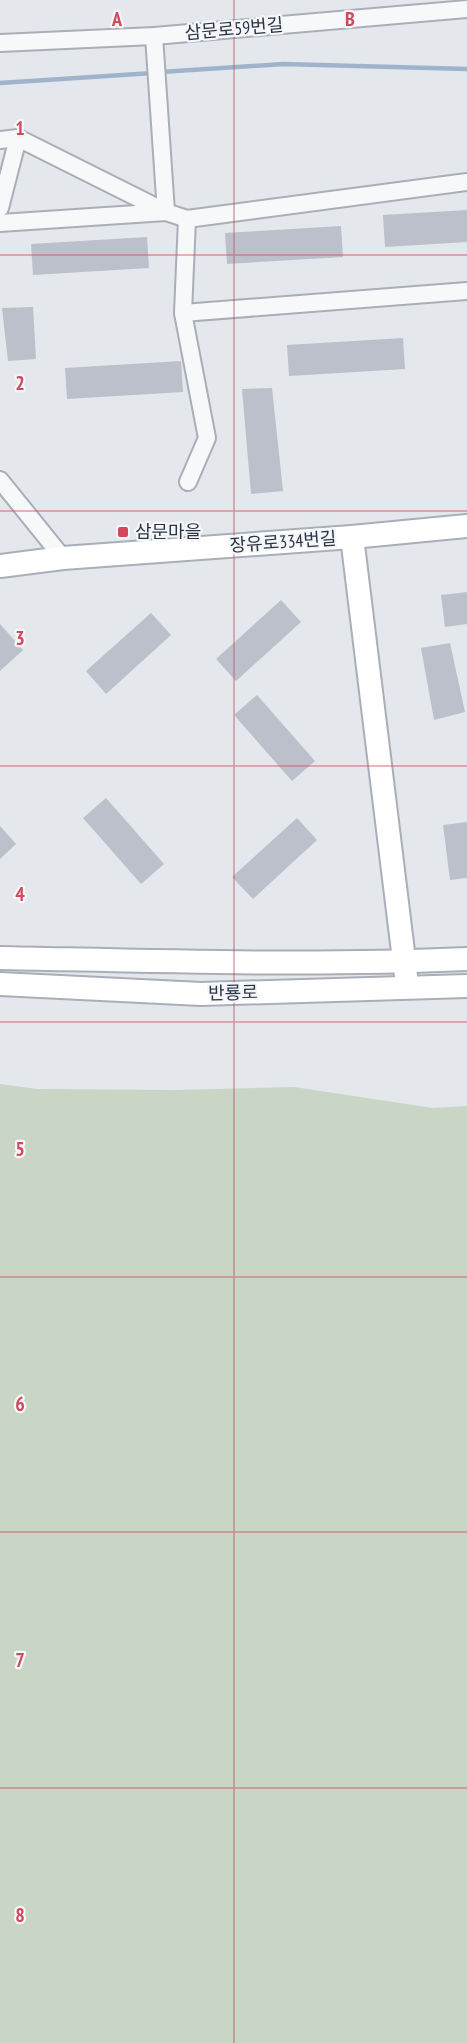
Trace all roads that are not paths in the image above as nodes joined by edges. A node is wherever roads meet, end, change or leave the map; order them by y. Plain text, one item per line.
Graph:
1 (467, 9) edge
2 (154, 36) junction
3 (0, 43) edge
4 (18, 138) junction
5 (0, 140) edge
6 (467, 182) edge
7 (0, 208) edge
8 (166, 212) junction
9 (187, 219) junction
10 (0, 223) edge
11 (467, 291) edge
12 (183, 313) junction
13 (0, 480) edge
14 (188, 482) dead end
15 (467, 526) edge
16 (352, 537) junction
17 (63, 558) junction
18 (0, 566) edge
19 (0, 958) edge
20 (467, 958) edge
21 (404, 962) junction
22 (0, 984) edge
23 (467, 986) edge
24 (408, 989) junction

1 - 2 street, 삼문로59번길
2 - 3 street, 삼문로59번길
2 - 8 street
4 - 5 street
4 - 7 street
4 - 8 street
6 - 9 street
8 - 9 street
8 - 10 street
9 - 12 street
11 - 12 street
12 - 14 street
13 - 17 street
15 - 16 street, 장유로334번길
16 - 17 street, 장유로334번길
16 - 21 street
17 - 18 street, 장유로334번길
19 - 21 street, 반룡로
20 - 21 street, 반룡로
21 - 24 street
22 - 24 street, 반룡로
23 - 24 street, 반룡로

